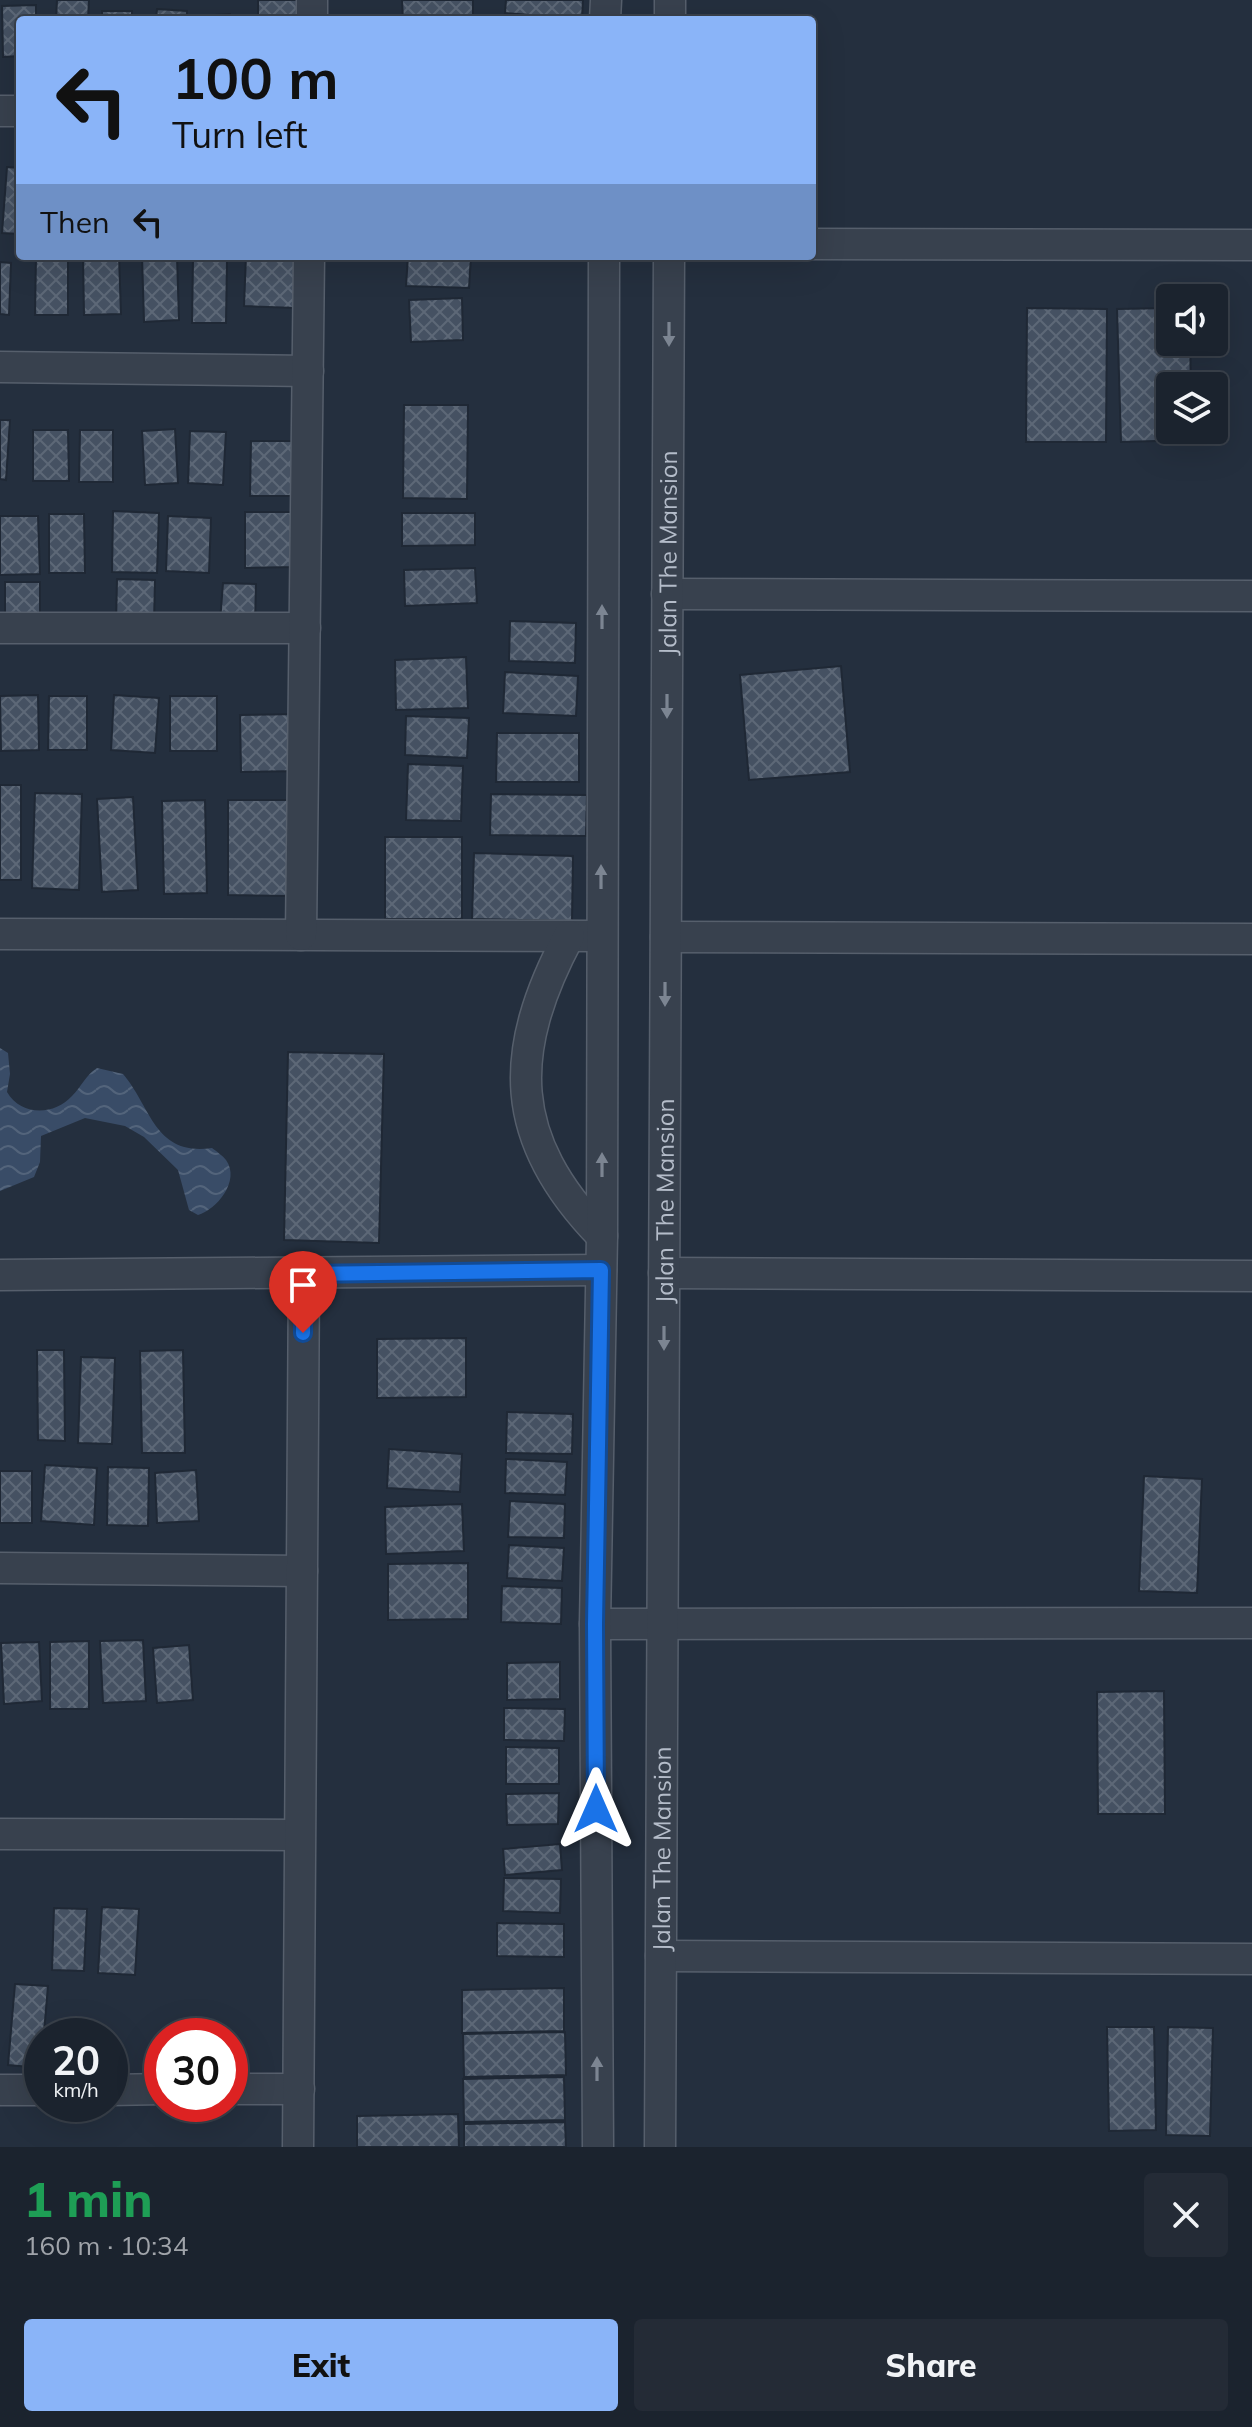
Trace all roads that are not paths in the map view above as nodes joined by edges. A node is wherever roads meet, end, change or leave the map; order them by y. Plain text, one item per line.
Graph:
1 (816, 244) edge
2 (1252, 245) edge
3 (309, 260) edge
4 (604, 260) edge
5 (669, 260) edge
6 (0, 367) edge
7 (308, 371) junction
8 (667, 594) junction
9 (1252, 596) edge
10 (0, 628) edge
11 (305, 628) junction
12 (0, 934) edge
13 (301, 935) junction
14 (569, 936) junction
15 (601, 936) junction
16 (666, 937) junction
17 (1252, 939) edge
18 (602, 1236) junction
19 (601, 1270) junction
20 (664, 1273) junction
21 (304, 1274) junction
22 (0, 1275) edge
23 (1252, 1276) edge
24 (0, 1568) edge
25 (302, 1571) junction
26 (663, 1623) junction
27 (1252, 1623) edge
28 (595, 1624) junction
29 (0, 1834) edge
30 (298, 1835) junction
31 (661, 1956) junction
32 (1252, 1959) edge
33 (248, 2089) edge
34 (299, 2089) junction
35 (0, 2090) edge
36 (24, 2090) edge
37 (298, 2147) edge
38 (598, 2147) edge
39 (660, 2147) edge

1 - 2 street
3 - 7 street
15 -> 4 street
5 -> 8 street, Jalan The Mansion
6 - 7 street
7 - 11 street
8 - 9 street
8 -> 16 street, Jalan The Mansion
10 - 11 street
11 - 13 street
12 - 13 street
13 - 14 street
14 - 15 street
14 - 18 street
18 -> 15 street
16 - 17 street
16 -> 20 street, Jalan The Mansion
18 - 19 street
19 - 21 street
19 - 28 street
20 - 23 street
20 -> 26 street, Jalan The Mansion
21 - 22 street
21 - 25 street
24 - 25 street
25 - 30 street
26 - 27 street
26 - 28 street
26 - 31 street, Jalan The Mansion
38 -> 28 street
29 - 30 street
30 - 34 street
31 - 32 street
31 - 39 street, Jalan The Mansion
33 - 34 street
34 - 37 street
35 - 36 street

